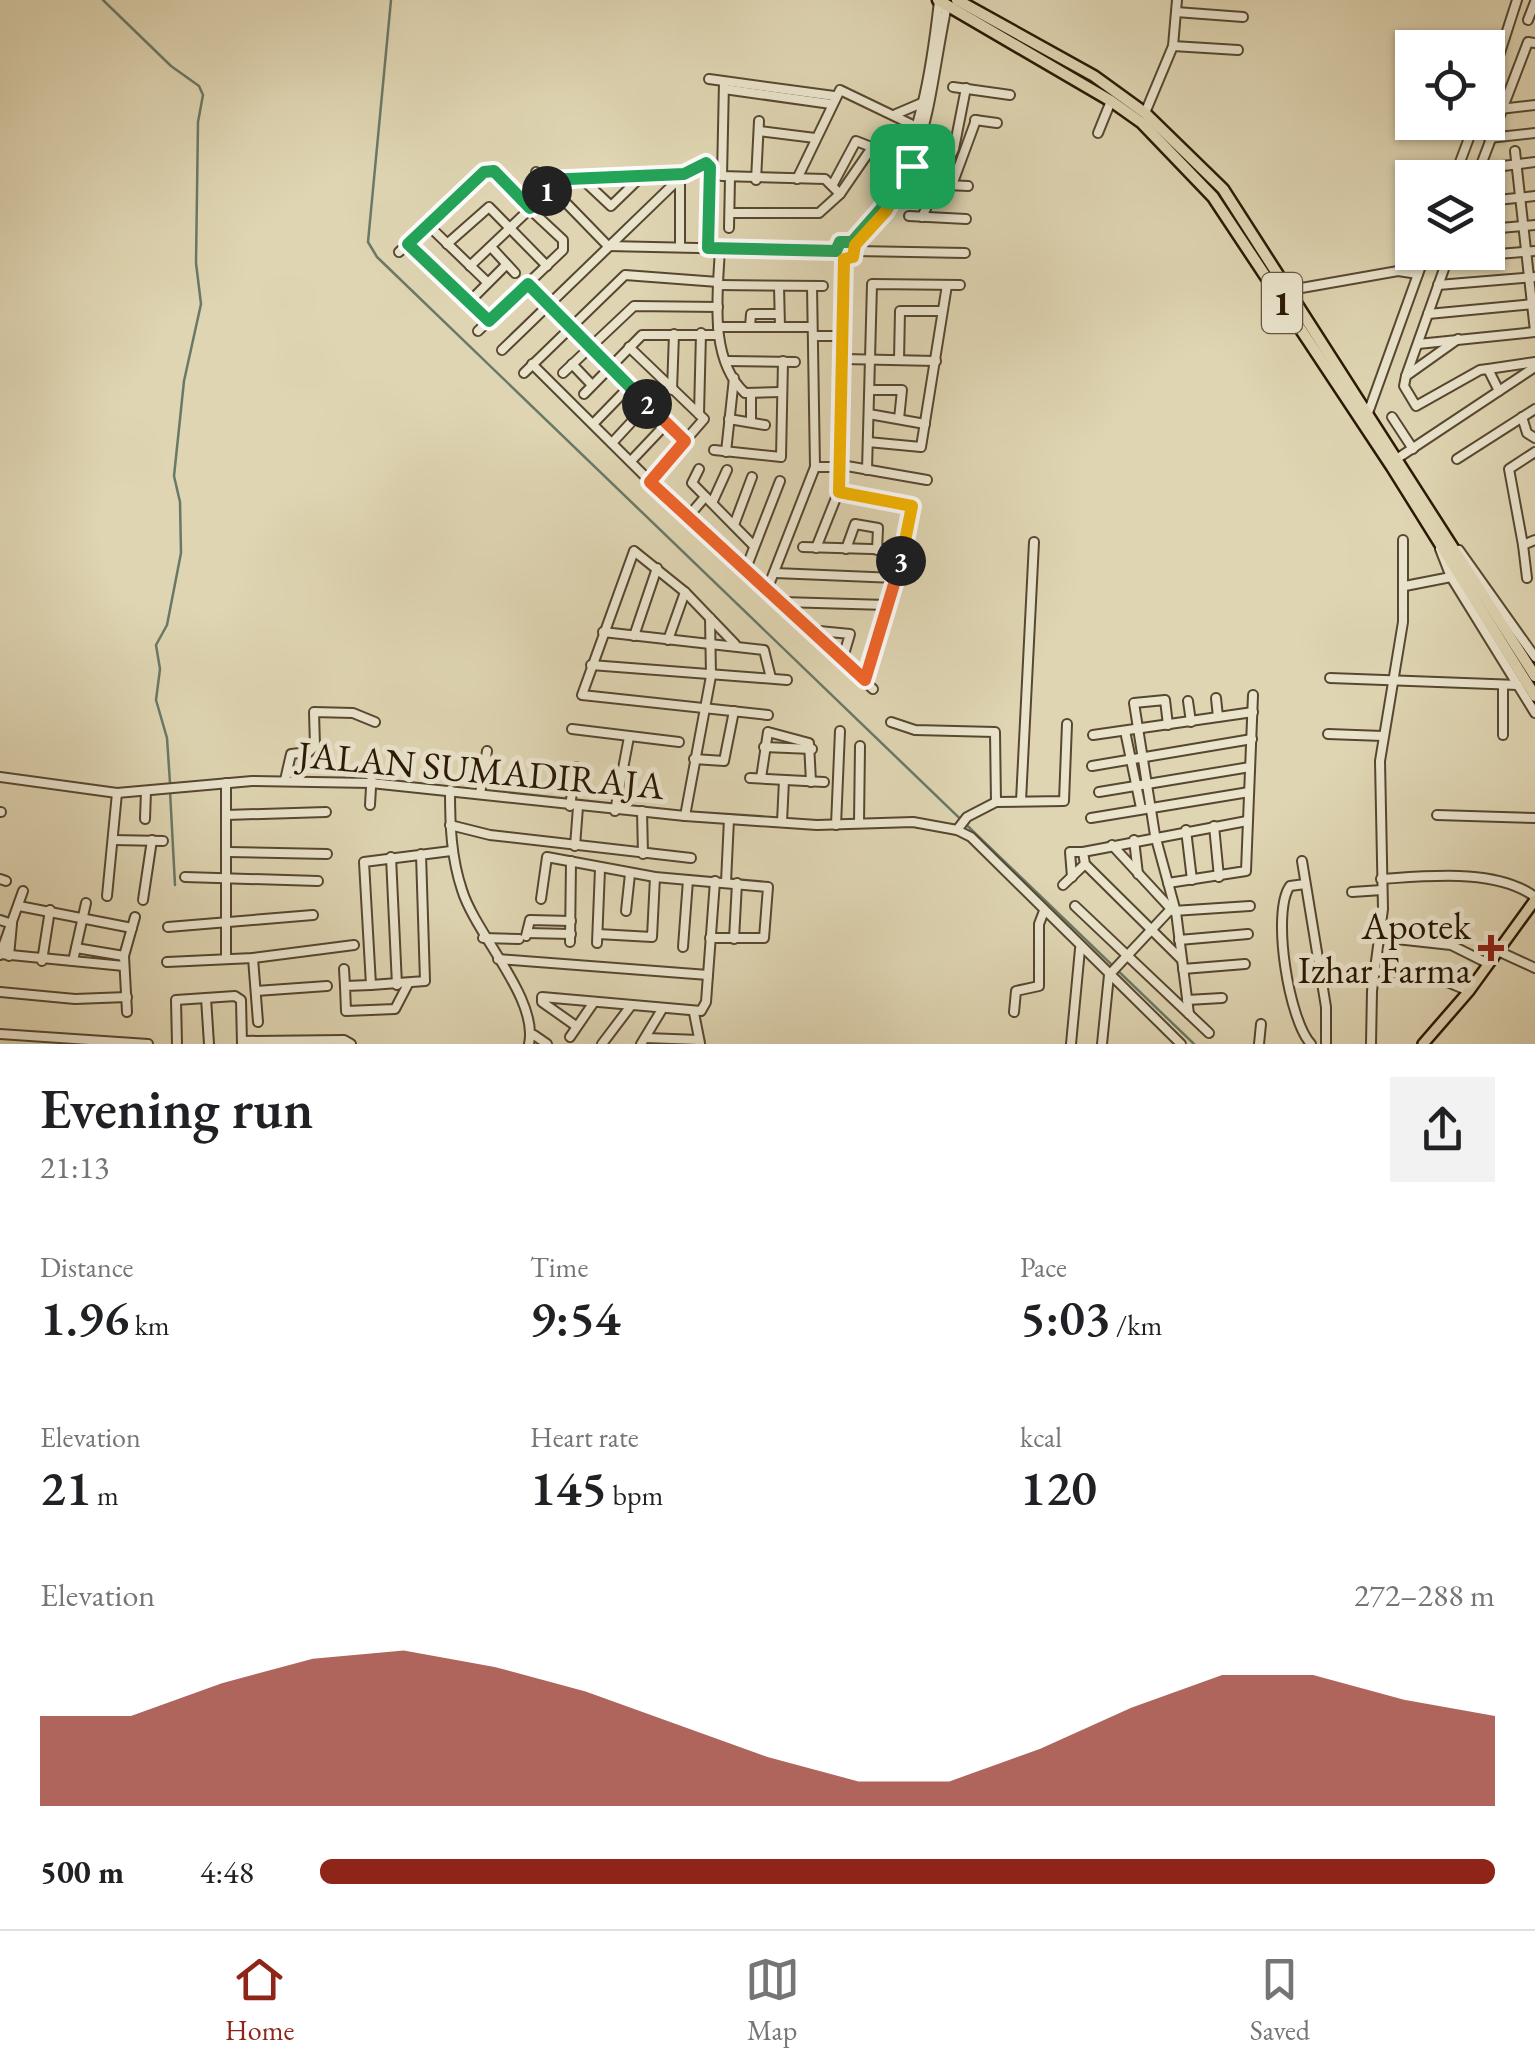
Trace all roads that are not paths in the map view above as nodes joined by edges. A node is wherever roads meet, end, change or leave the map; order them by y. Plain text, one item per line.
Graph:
1 (1177, 0) edge
2 (1517, 0) edge
3 (945, 2) edge
4 (1535, 2) edge
5 (1176, 12) junction
6 (1243, 17) dead end
7 (1528, 20) dead end
8 (1505, 37) edge
9 (1535, 43) edge
10 (1173, 46) junction
11 (1238, 50) dead end
12 (709, 80) dead end
13 (724, 86) junction
14 (954, 86) dead end
15 (966, 88) junction
16 (1010, 94) dead end
17 (1505, 97) edge
18 (832, 100) junction
19 (1112, 101) junction
20 (927, 102) junction
21 (1535, 105) edge
22 (1505, 108) edge
23 (1145, 112) junction
24 (896, 114) junction
25 (961, 119) junction
26 (976, 120) junction
27 (998, 124) dead end
28 (919, 128) junction
29 (1098, 133) dead end
30 (1535, 133) edge
31 (1505, 136) edge
32 (815, 138) junction
33 (1514, 151) dead end
34 (1535, 162) edge
35 (909, 164) junction
36 (1516, 164) junction
37 (1505, 167) edge
38 (536, 172) dead end
39 (644, 173) junction
40 (580, 176) junction
41 (682, 176) junction
42 (730, 178) junction
43 (797, 179) junction
44 (546, 180) junction
45 (756, 180) junction
46 (941, 181) junction
47 (833, 184) junction
48 (952, 185) junction
49 (968, 186) dead end
50 (553, 187) junction
51 (840, 194) junction
52 (1535, 196) edge
53 (1521, 198) junction
54 (1505, 199) edge
55 (530, 208) junction
56 (730, 213) junction
57 (909, 216) dead end
58 (922, 217) junction
59 (966, 218) dead end
60 (1535, 224) edge
61 (428, 225) junction
62 (1524, 226) junction
63 (510, 227) junction
64 (729, 228) dead end
65 (1505, 228) edge
66 (408, 244) junction
67 (448, 244) junction
68 (608, 246) junction
69 (854, 246) junction
70 (490, 247) junction
71 (680, 248) junction
72 (708, 248) junction
73 (720, 248) junction
74 (836, 251) junction
75 (1530, 251) edge
76 (399, 252) dead end
77 (1505, 252) edge
78 (965, 253) dead end
79 (844, 259) junction
80 (506, 265) junction
81 (470, 266) junction
82 (547, 266) junction
83 (1419, 270) edge
84 (1444, 270) edge
85 (516, 273) dead end
86 (1418, 274) junction
87 (1532, 277) edge
88 (488, 282) junction
89 (718, 283) junction
90 (528, 284) junction
91 (947, 284) junction
92 (960, 285) dead end
93 (1438, 285) junction
94 (780, 286) junction
95 (812, 286) junction
96 (824, 286) dead end
97 (1290, 290) junction
98 (469, 302) junction
99 (1534, 304) edge
100 (549, 306) junction
101 (718, 307) junction
102 (942, 312) junction
103 (779, 314) junction
104 (1428, 314) junction
105 (489, 321) junction
106 (570, 327) junction
107 (750, 327) junction
108 (780, 327) junction
109 (478, 331) dead end
110 (718, 331) junction
111 (1535, 331) edge
112 (813, 332) junction
113 (701, 333) junction
114 (674, 334) junction
115 (844, 336) junction
116 (1458, 339) junction
117 (1418, 344) junction
118 (629, 347) junction
119 (590, 348) junction
120 (502, 350) dead end
121 (844, 359) junction
122 (870, 360) junction
123 (899, 360) junction
124 (728, 361) junction
125 (783, 361) junction
126 (936, 361) junction
127 (795, 362) dead end
128 (532, 364) junction
129 (572, 364) junction
130 (1535, 364) edge
131 (608, 367) junction
132 (1488, 369) junction
133 (524, 373) dead end
134 (563, 373) dead end
135 (1406, 376) junction
136 (734, 378) junction
137 (592, 385) junction
138 (629, 387) junction
139 (672, 390) junction
140 (870, 390) junction
141 (1499, 391) junction
142 (782, 392) junction
143 (584, 394) dead end
144 (751, 394) junction
145 (1535, 409) edge
146 (1368, 413) junction
147 (699, 414) junction
148 (870, 414) junction
149 (1392, 417) dead end
150 (1522, 417) junction
151 (636, 418) dead end
152 (729, 420) junction
153 (898, 420) junction
154 (751, 422) junction
155 (667, 423) junction
156 (593, 424) junction
157 (925, 424) junction
158 (766, 425) dead end
159 (627, 427) junction
160 (1402, 432) junction
161 (1535, 438) edge
162 (1388, 440) junction
163 (685, 441) junction
164 (868, 442) junction
165 (612, 443) junction
166 (644, 446) junction
167 (1413, 449) junction
168 (714, 450) dead end
169 (726, 452) junction
170 (1535, 452) edge
171 (1398, 458) junction
172 (1456, 459) dead end
173 (631, 461) junction
174 (841, 466) junction
175 (815, 468) junction
176 (699, 469) dead end
177 (726, 470) dead end
178 (867, 470) junction
179 (752, 477) dead end
180 (927, 480) dead end
181 (780, 481) dead end
182 (650, 482) junction
183 (839, 492) junction
184 (709, 500) junction
185 (686, 518) junction
186 (734, 525) junction
187 (1440, 534) junction
188 (1403, 540) dead end
189 (1535, 540) edge
190 (1034, 542) dead end
191 (1523, 544) junction
192 (754, 546) junction
193 (803, 547) dead end
194 (816, 548) junction
195 (846, 549) junction
196 (878, 550) junction
197 (904, 550) junction
198 (657, 568) junction
199 (745, 570) junction
200 (775, 574) junction
201 (1451, 577) junction
202 (896, 578) junction
203 (1526, 578) dead end
204 (1405, 586) junction
205 (767, 590) junction
206 (685, 592) junction
207 (782, 602) junction
208 (887, 606) junction
209 (710, 618) junction
210 (809, 630) junction
211 (604, 632) junction
212 (634, 636) junction
213 (668, 640) junction
214 (714, 644) junction
215 (735, 644) junction
216 (1535, 657) edge
217 (842, 661) junction
218 (591, 664) junction
219 (711, 676) junction
220 (1535, 676) edge
221 (771, 678) junction
222 (1330, 678) dead end
223 (788, 680) dead end
224 (865, 680) junction
225 (1394, 683) junction
226 (1503, 685) junction
227 (1518, 685) junction
228 (873, 689) dead end
229 (1253, 696) dead end
230 (1535, 696) edge
231 (1216, 698) dead end
232 (1188, 701) dead end
233 (704, 705) junction
234 (734, 711) junction
235 (1253, 712) junction
236 (1535, 714) edge
237 (768, 715) dead end
238 (1218, 717) junction
239 (374, 722) dead end
240 (891, 722) dead end
241 (1191, 722) junction
242 (1067, 724) dead end
243 (1168, 724) junction
244 (572, 729) dead end
245 (1138, 729) junction
246 (840, 731) dead end
247 (1125, 731) junction
248 (1328, 734) dead end
249 (1503, 734) dead end
250 (1093, 735) dead end
251 (1383, 736) junction
252 (628, 737) junction
253 (1252, 739) junction
254 (678, 742) dead end
255 (764, 746) junction
256 (860, 746) dead end
257 (812, 749) junction
258 (373, 751) dead end
259 (487, 751) dead end
260 (1143, 755) junction
261 (1131, 758) junction
262 (694, 759) junction
263 (1092, 766) dead end
264 (576, 767) dead end
265 (1250, 767) junction
266 (0, 777) edge
267 (285, 780) junction
268 (784, 780) junction
269 (1149, 781) junction
270 (371, 782) junction
271 (812, 782) junction
272 (824, 782) dead end
273 (1136, 783) junction
274 (226, 784) junction
275 (450, 790) junction
276 (146, 791) junction
277 (1099, 792) dead end
278 (1248, 792) junction
279 (116, 794) junction
280 (480, 794) junction
281 (1021, 801) junction
282 (996, 802) junction
283 (370, 805) dead end
284 (1152, 806) junction
285 (574, 807) junction
286 (1141, 808) junction
287 (615, 811) junction
288 (642, 811) junction
289 (326, 812) dead end
290 (1436, 814) dead end
291 (226, 815) junction
292 (685, 816) junction
293 (1091, 818) dead end
294 (1535, 818) edge
295 (730, 819) junction
296 (145, 820) dead end
297 (782, 822) junction
298 (1248, 822) junction
299 (858, 824) junction
300 (962, 824) junction
301 (450, 825) junction
302 (836, 825) junction
303 (1214, 826) junction
304 (1186, 830) junction
305 (1155, 835) junction
306 (113, 840) junction
307 (152, 840) junction
308 (163, 840) dead end
309 (1134, 840) junction
310 (1112, 844) junction
311 (575, 846) junction
312 (228, 852) junction
313 (452, 852) junction
314 (1084, 852) junction
315 (327, 854) dead end
316 (421, 854) junction
317 (643, 854) junction
318 (391, 857) junction
319 (691, 858) dead end
320 (571, 860) junction
321 (1302, 861) dead end
322 (1085, 864) junction
323 (600, 869) junction
324 (630, 874) junction
325 (1138, 874) junction
326 (1219, 876) junction
327 (184, 877) dead end
328 (1072, 877) junction
329 (227, 878) junction
330 (655, 878) junction
331 (1381, 879) junction
332 (688, 880) junction
333 (1192, 880) junction
334 (318, 881) dead end
335 (715, 881) junction
336 (726, 882) junction
337 (737, 883) junction
338 (1168, 883) junction
339 (1305, 884) junction
340 (1063, 885) dead end
341 (1382, 890) junction
342 (23, 891) dead end
343 (1352, 892) dead end
344 (107, 896) dead end
345 (1535, 898) edge
346 (143, 900) dead end
347 (541, 900) dead end
348 (86, 903) dead end
349 (19, 906) junction
350 (1075, 906) dead end
351 (1250, 906) dead end
352 (50, 910) junction
353 (626, 911) dead end
354 (1044, 911) junction
355 (1173, 911) junction
356 (313, 915) dead end
357 (82, 917) junction
358 (135, 917) dead end
359 (0, 920) edge
360 (571, 922) junction
361 (12, 924) junction
362 (223, 924) junction
363 (132, 928) junction
364 (168, 928) dead end
365 (1151, 930) junction
366 (1248, 934) dead end
367 (524, 936) junction
368 (1378, 937) junction
369 (482, 938) junction
370 (710, 938) junction
371 (734, 939) junction
372 (1179, 940) junction
373 (354, 946) dead end
374 (684, 947) dead end
375 (76, 948) junction
376 (1080, 948) junction
377 (1498, 951) junction
378 (3, 955) edge
379 (253, 958) junction
380 (226, 959) junction
381 (498, 959) junction
382 (1125, 959) junction
383 (42, 961) junction
384 (73, 961) junction
385 (124, 961) junction
386 (168, 962) dead end
387 (1182, 964) junction
388 (1246, 964) dead end
389 (1488, 964) junction
390 (1535, 968) edge
391 (344, 969) dead end
392 (1374, 971) junction
393 (1111, 974) junction
394 (708, 975) junction
395 (408, 984) junction
396 (370, 985) junction
397 (397, 985) junction
398 (327, 986) dead end
399 (345, 986) junction
400 (256, 991) junction
401 (1469, 991) junction
402 (0, 992) edge
403 (127, 998) junction
404 (206, 998) junction
405 (1222, 998) dead end
406 (1186, 1000) junction
407 (594, 1002) junction
408 (630, 1007) junction
409 (661, 1010) junction
410 (127, 1012) dead end
411 (1014, 1012) dead end
412 (694, 1013) junction
413 (1189, 1014) junction
414 (258, 1022) dead end
415 (1261, 1024) dead end
416 (576, 1026) junction
417 (1208, 1033) dead end
418 (0, 1034) edge
419 (534, 1035) dead end
420 (570, 1038) dead end
421 (644, 1041) edge
422 (242, 1042) edge
423 (284, 1042) edge
424 (319, 1042) edge
425 (700, 1042) edge
426 (148, 1044) edge
427 (178, 1044) edge
428 (209, 1044) edge
429 (351, 1044) edge
430 (528, 1044) edge
431 (547, 1044) edge
432 (602, 1044) edge
433 (1071, 1044) edge
434 (1102, 1044) edge
435 (1181, 1044) edge
436 (1259, 1044) edge
437 (1311, 1044) edge
438 (1326, 1044) edge
439 (1371, 1044) edge
440 (1423, 1044) edge

1 - 5 street
2 - 8 street
3 - 19 highway, 1
3 - 20 street
3 - 23 highway, 1
4 - 7 street
5 - 6 street
5 - 10 street
9 - 17 street
10 - 11 street
10 - 23 street
12 - 13 street
13 - 18 street
13 - 42 street
14 - 15 street
15 - 16 street
15 - 25 street
18 - 24 street
18 - 32 street
19 - 29 street
19 - 187 highway, 1
20 - 24 street
20 - 28 street
20 - 35 street
21 - 22 street
23 - 97 highway, 1
24 - 28 street
25 - 26 street
25 - 46 street
26 - 27 street
26 - 48 street
28 - 35 street
30 - 31 street
32 - 43 street
32 - 45 street
33 - 36 street
34 - 36 street
35 - 46 street
35 - 69 street
36 - 37 street
36 - 53 street
38 - 44 street
39 - 40 street
39 - 40 street
39 - 41 street
40 - 44 street
41 - 68 street
41 - 71 street
41 - 72 street
42 - 45 street
42 - 56 street
43 - 45 street
43 - 47 street
44 - 50 street
46 - 48 street
46 - 58 street
47 - 51 street
47 - 51 street
48 - 49 street
50 - 55 street
50 - 68 street
51 - 56 street
52 - 53 street
53 - 54 street
53 - 62 street
55 - 61 street
55 - 63 street
55 - 82 street
56 - 64 street
57 - 58 street
58 - 59 street
60 - 62 street
61 - 66 street
61 - 67 street
62 - 65 street
62 - 75 street
63 - 67 street
63 - 70 street
63 - 82 street
66 - 76 street
66 - 98 street
67 - 81 street
68 - 71 street
68 - 100 street
69 - 74 street
69 - 78 street
69 - 79 street
70 - 80 street
70 - 81 street
71 - 72 street
72 - 73 street
73 - 74 street
73 - 89 street
74 - 79 street
75 - 77 street
75 - 87 street
79 - 115 street
80 - 85 street
80 - 88 street
81 - 88 street
82 - 90 street
83 - 86 street
84 - 93 street
86 - 97 street
86 - 146 street
87 - 93 street
87 - 99 street
88 - 98 street
89 - 94 street
89 - 101 street
89 - 106 street
90 - 100 street
90 - 105 street
91 - 92 street
91 - 102 street
91 - 122 street
93 - 104 street
94 - 95 street
94 - 103 street
95 - 96 street
95 - 112 street
97 - 146 highway, 1
98 - 105 street
99 - 104 street
99 - 111 street
100 - 106 street
100 - 120 street
101 - 110 street
101 - 119 street
102 - 123 street
102 - 126 street
103 - 107 street
103 - 108 street
104 - 117 street
105 - 109 street
106 - 119 street
106 - 128 street
107 - 108 street
107 - 110 street
108 - 112 street
110 - 113 street
110 - 124 street
111 - 116 street
112 - 115 street
112 - 175 street
113 - 114 street
113 - 147 street
114 - 118 street
114 - 139 street
115 - 121 street
116 - 117 street
116 - 135 street
117 - 135 street
118 - 131 street
118 - 139 street
119 - 129 street
119 - 131 street
121 - 122 street
121 - 174 street
122 - 123 street
122 - 140 street
123 - 126 street
124 - 125 street
124 - 136 street
125 - 127 street
125 - 142 street
126 - 157 street
128 - 133 street
128 - 156 street
129 - 134 street
129 - 137 street
130 - 132 street
130 - 141 street
131 - 137 street
131 - 138 street
132 - 135 street
132 - 141 street
136 - 144 street
136 - 152 street
137 - 143 street
138 - 155 street
138 - 156 street
139 - 147 street
140 - 148 street
140 - 153 street
141 - 167 street
142 - 144 street
142 - 169 street
144 - 154 street
145 - 150 street
146 - 162 highway, 1
147 - 163 street
148 - 153 street
148 - 164 street
149 - 160 street
150 - 161 street
150 - 172 street
151 - 159 street
152 - 154 street
152 - 169 street
153 - 157 street
154 - 158 street
155 - 163 street
155 - 166 street
156 - 165 street
157 - 164 street
159 - 165 street
159 - 166 street
160 - 162 street
160 - 167 street
162 - 171 highway, 1
163 - 182 street
164 - 178 street
165 - 173 street
166 - 173 street
167 - 171 street
168 - 169 street
170 - 191 street
171 - 187 highway, 1
173 - 182 street
174 - 175 street
174 - 178 street
174 - 183 street
175 - 200 street
176 - 184 street
177 - 184 street
178 - 180 street
179 - 186 street
181 - 192 street
182 - 185 street
183 - 194 street
183 - 197 street
184 - 185 street
184 - 186 street
185 - 199 street
186 - 192 street
187 - 201 street
187 - 216 street
187 - 220 highway, 1
187 - 230 highway, 1
188 - 204 street
189 - 191 street
190 - 281 street
191 - 203 street
192 - 199 street
193 - 194 street
194 - 195 street
195 - 196 street
195 - 196 street
196 - 197 street
197 - 202 street
198 - 206 street
198 - 211 street
198 - 212 street
199 - 205 street
200 - 202 street
200 - 205 street
201 - 204 street
201 - 227 street
202 - 208 street
204 - 225 street
205 - 207 street
206 - 209 street
206 - 213 street
207 - 208 street
207 - 210 street
208 - 224 street
209 - 214 street
209 - 215 street
210 - 217 street
210 - 217 street
211 - 212 street
211 - 218 street
212 - 213 street
213 - 214 street
214 - 215 street
214 - 219 street
215 - 221 street
217 - 224 street
218 - 219 street
218 - 233 street
219 - 221 street
219 - 233 street
221 - 223 street
222 - 225 street
224 - 228 street
225 - 226 street
225 - 251 street
226 - 227 street
226 - 249 street
227 - 236 street
229 - 235 street
231 - 238 street
232 - 241 street
233 - 234 street
233 - 262 street
234 - 237 street
234 - 262 street
235 - 238 street
235 - 253 street
238 - 241 street
239 - 267 street
240 - 282 street
241 - 243 street
242 - 281 street
243 - 245 street
243 - 245 street
244 - 252 street
245 - 247 street
245 - 260 street
246 - 302 street
247 - 250 street
247 - 261 street
248 - 251 street
251 - 331 street
252 - 254 street
252 - 287 street
253 - 260 street
253 - 265 street
255 - 257 street
255 - 257 street
255 - 268 street
256 - 299 street
257 - 271 street
258 - 270 street
259 - 280 street
260 - 261 street
260 - 269 street
261 - 263 street
261 - 273 street
262 - 292 street
264 - 285 street
265 - 269 street
265 - 278 street
266 - 279 street, JALAN SUMADIRAJA
267 - 270 street, JALAN SUMADIRAJA
267 - 274 street, JALAN SUMADIRAJA
268 - 271 street
268 - 297 street
269 - 273 street
269 - 284 street
270 - 275 street, JALAN SUMADIRAJA
270 - 283 street
271 - 272 street
273 - 277 street
273 - 286 street
274 - 276 street, JALAN SUMADIRAJA
274 - 291 street
275 - 280 street, JALAN SUMADIRAJA
275 - 301 street
276 - 279 street, JALAN SUMADIRAJA
276 - 296 street
278 - 284 street
278 - 298 street
279 - 306 street
280 - 285 street, JALAN SUMADIRAJA
281 - 282 street
282 - 300 street
284 - 286 street
284 - 305 street
285 - 287 street, JALAN SUMADIRAJA
285 - 311 street
286 - 293 street
287 - 288 street, JALAN SUMADIRAJA
288 - 292 street, JALAN SUMADIRAJA
288 - 317 street
289 - 291 street
290 - 294 street
291 - 312 street
292 - 295 street, JALAN SUMADIRAJA
295 - 297 street, JALAN SUMADIRAJA
295 - 336 street
297 - 302 street, JALAN SUMADIRAJA
298 - 303 street
298 - 326 street
299 - 300 street, JALAN SUMADIRAJA
299 - 302 street, JALAN SUMADIRAJA
300 - 354 street
301 - 311 street
301 - 313 street
303 - 304 street
303 - 326 street
304 - 305 street
304 - 333 street
305 - 309 street
305 - 338 street
306 - 307 street
306 - 344 street
307 - 308 street
307 - 346 street
309 - 310 street
309 - 325 street
310 - 314 street
310 - 325 street
311 - 317 street
312 - 315 street
312 - 329 street
313 - 316 street
313 - 369 street
314 - 322 street
314 - 328 street
316 - 318 street
316 - 395 street
317 - 319 street
318 - 396 street
318 - 397 street
320 - 323 street
320 - 347 street
320 - 360 street
321 - 339 street
322 - 328 street
322 - 365 street
323 - 324 street
323 - 330 street
324 - 330 street
324 - 353 street
325 - 355 street
326 - 333 street
327 - 329 street
328 - 340 street
329 - 334 street
329 - 362 street
330 - 332 street
331 - 341 street
331 - 345 street
332 - 335 street
332 - 374 street
333 - 338 street
335 - 336 street
335 - 370 street
336 - 337 street
337 - 371 street
337 - 371 street
338 - 355 street
339 - 437 street
339 - 438 street
341 - 343 street
341 - 368 street
342 - 349 street
345 - 377 main road
348 - 357 street
349 - 352 street
349 - 361 street
350 - 382 street
351 - 355 street
352 - 357 street
352 - 383 street
354 - 376 street
354 - 411 street
355 - 365 street
355 - 372 street
356 - 362 street
357 - 363 street
357 - 375 street
358 - 363 street
359 - 361 street
360 - 367 street
360 - 367 street
361 - 378 street
362 - 364 street
362 - 380 street
363 - 385 street
365 - 382 street
365 - 387 street
366 - 372 street
367 - 369 street
368 - 389 street
368 - 392 street
369 - 381 street
370 - 371 street
370 - 394 street
372 - 387 street
373 - 379 street
375 - 384 street
375 - 385 street
376 - 393 street
376 - 433 street
377 - 389 main road
377 - 390 street
378 - 383 street
379 - 380 street
379 - 400 street
380 - 386 street
381 - 394 street
381 - 430 street
382 - 393 street
382 - 413 street
383 - 384 street
384 - 385 street
385 - 403 street
387 - 388 street
387 - 406 street
389 - 401 main road
391 - 399 street
392 - 401 street
392 - 439 street
393 - 434 street
393 - 435 street
394 - 412 street
395 - 397 street
395 - 399 street
396 - 397 street
396 - 399 street
398 - 400 street
400 - 414 street
401 - 440 main road
402 - 403 street
403 - 410 street
404 - 422 street
404 - 427 street
404 - 428 street
405 - 406 street
406 - 413 street
407 - 408 street
407 - 416 street
407 - 416 street
408 - 409 street
408 - 432 street
409 - 412 street
409 - 421 street
412 - 425 street
413 - 417 street
415 - 436 street
416 - 420 street
418 - 426 street
419 - 431 street
421 - 425 street
422 - 423 street
423 - 424 street
424 - 429 street

